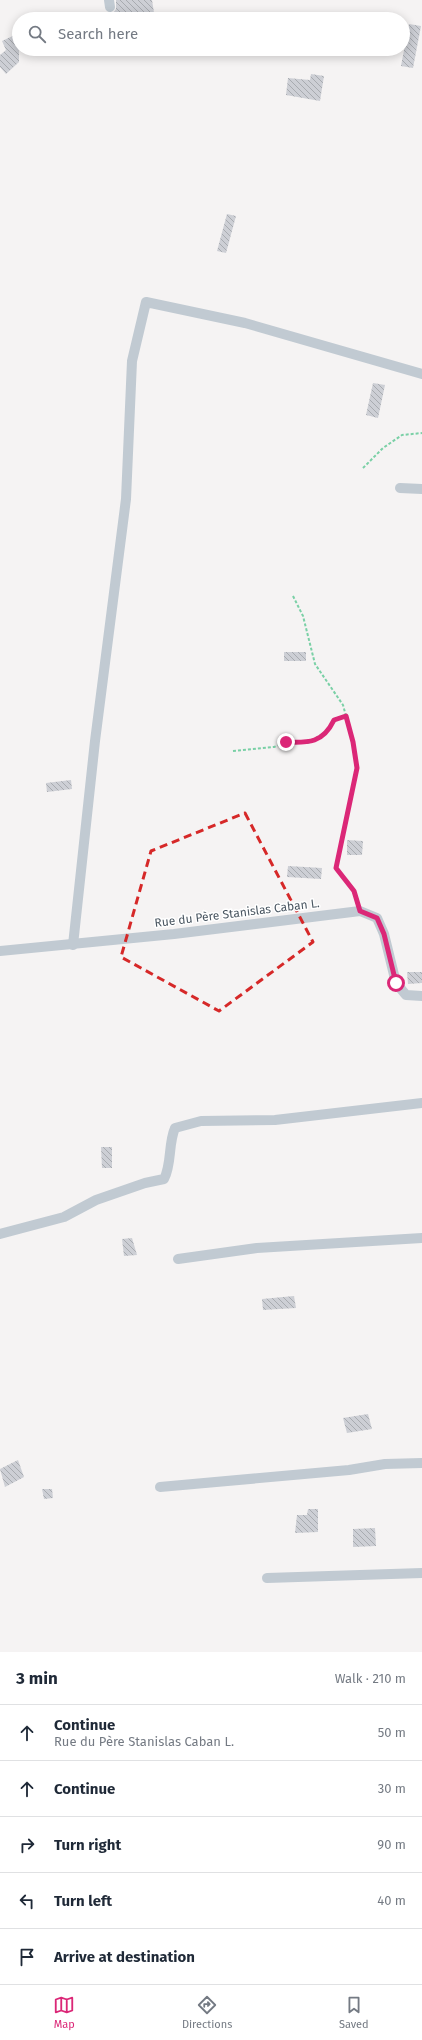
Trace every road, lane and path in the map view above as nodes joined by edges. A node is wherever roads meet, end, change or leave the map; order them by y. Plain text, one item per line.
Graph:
1 (422, 374) edge
2 (422, 432) edge
3 (363, 468) dead end
4 (400, 488) dead end
5 (422, 489) edge
6 (293, 596) dead end
7 (346, 716) junction
8 (233, 751) dead end
9 (360, 911) junction
10 (73, 945) junction
11 (0, 951) edge
12 (422, 996) edge
13 (422, 1103) edge
14 (0, 1234) edge
15 (422, 1238) edge
16 (178, 1259) dead end
17 (422, 1463) edge
18 (160, 1487) dead end
19 (422, 1574) edge
20 (268, 1578) dead end

1 - 10 street
2 - 3 path
4 - 5 street
6 - 7 path
7 - 8 path
7 - 9 path
9 - 10 street, Rue du Père Stanislas Caban L.
9 - 12 street
10 - 11 street, Rue du Père Stanislas Caban L.
13 - 14 street
15 - 16 street
17 - 18 street
19 - 20 street

